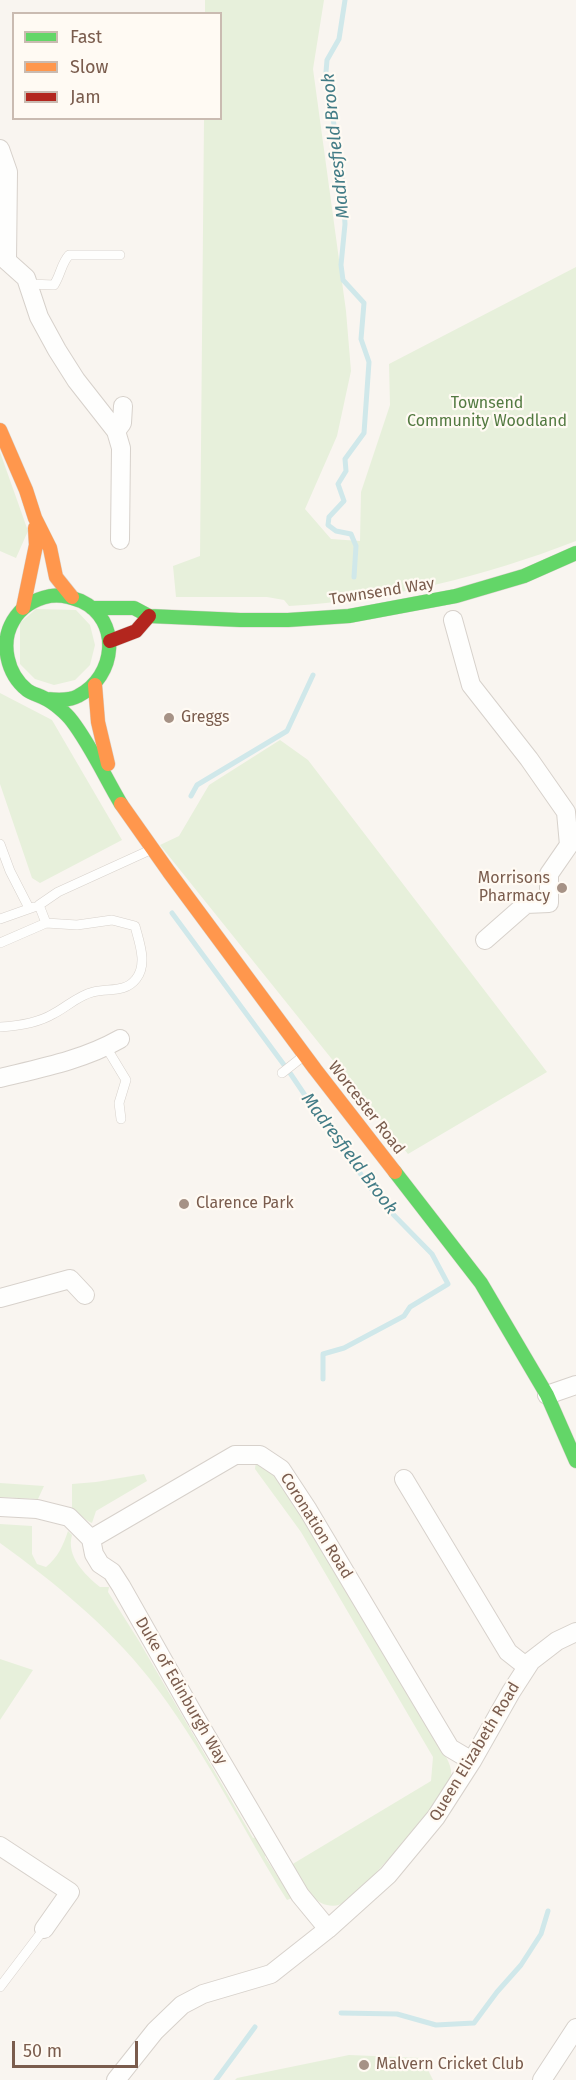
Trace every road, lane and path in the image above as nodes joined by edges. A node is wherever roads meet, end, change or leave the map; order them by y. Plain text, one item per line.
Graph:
1 (0, 149) edge
2 (120, 255) dead end
3 (29, 284) junction
4 (123, 406) dead end
5 (0, 430) edge
6 (116, 431) junction
7 (35, 518) junction
8 (120, 540) dead end
9 (576, 553) edge
10 (72, 597) junction
11 (23, 608) junction
12 (92, 608) junction
13 (149, 616) junction
14 (453, 620) dead end
15 (3, 637) edge
16 (110, 641) junction
17 (95, 685) junction
18 (47, 699) junction
19 (112, 786) junction
20 (0, 844) edge
21 (572, 845) edge
22 (152, 849) junction
23 (39, 905) junction
24 (29, 909) junction
25 (0, 919) edge
26 (46, 923) junction
27 (484, 940) dead end
28 (0, 943) edge
29 (0, 1028) edge
30 (113, 1043) joint
31 (300, 1059) junction
32 (282, 1073) dead end
33 (0, 1078) edge
34 (121, 1119) dead end
35 (85, 1295) dead end
36 (0, 1298) edge
37 (576, 1385) edge
38 (548, 1395) junction
39 (576, 1461) edge
40 (404, 1479) dead end
41 (0, 1507) edge
42 (91, 1539) junction
43 (576, 1632) edge
44 (527, 1667) junction
45 (472, 1761) junction
46 (0, 1846) edge
47 (44, 1929) joint
48 (328, 1929) junction
49 (0, 1987) edge
50 (576, 2028) edge
51 (116, 2080) edge
52 (542, 2080) edge

1 - 3 street
2 - 3 lane
3 - 6 street
4 - 6 street
5 - 7 main road
6 - 8 street
7 - 10 main road
7 - 11 main road
9 - 13 main road, Townsend Way
10 - 11 main road
10 - 12 main road
11 - 15 main road
12 - 13 main road, Townsend Way
12 - 16 main road
13 - 16 main road
14 - 21 street
15 - 18 main road
16 - 17 main road
17 - 18 main road
17 - 19 main road
18 - 19 main road, Worcester Road
19 - 22 main road, Worcester Road
20 - 24 lane
21 - 27 street
22 - 23 lane
22 - 31 main road, Worcester Road
23 - 24 lane
23 - 26 lane
24 - 25 lane
26 - 28 lane
26 - 29 lane
30 - 33 street
30 - 34 lane
31 - 32 lane
31 - 38 main road, Worcester Road
35 - 36 street
37 - 38 street
38 - 39 main road, Worcester Road
40 - 44 street
41 - 42 street, Duke of Edinburgh Way
42 - 45 street, Coronation Road
42 - 48 street, Duke of Edinburgh Way
43 - 44 street, Queen Elizabeth Road
44 - 45 street, Queen Elizabeth Road
45 - 48 street, Queen Elizabeth Road
46 - 47 street
47 - 49 lane
48 - 51 street, Queen Elizabeth Road
50 - 52 street

